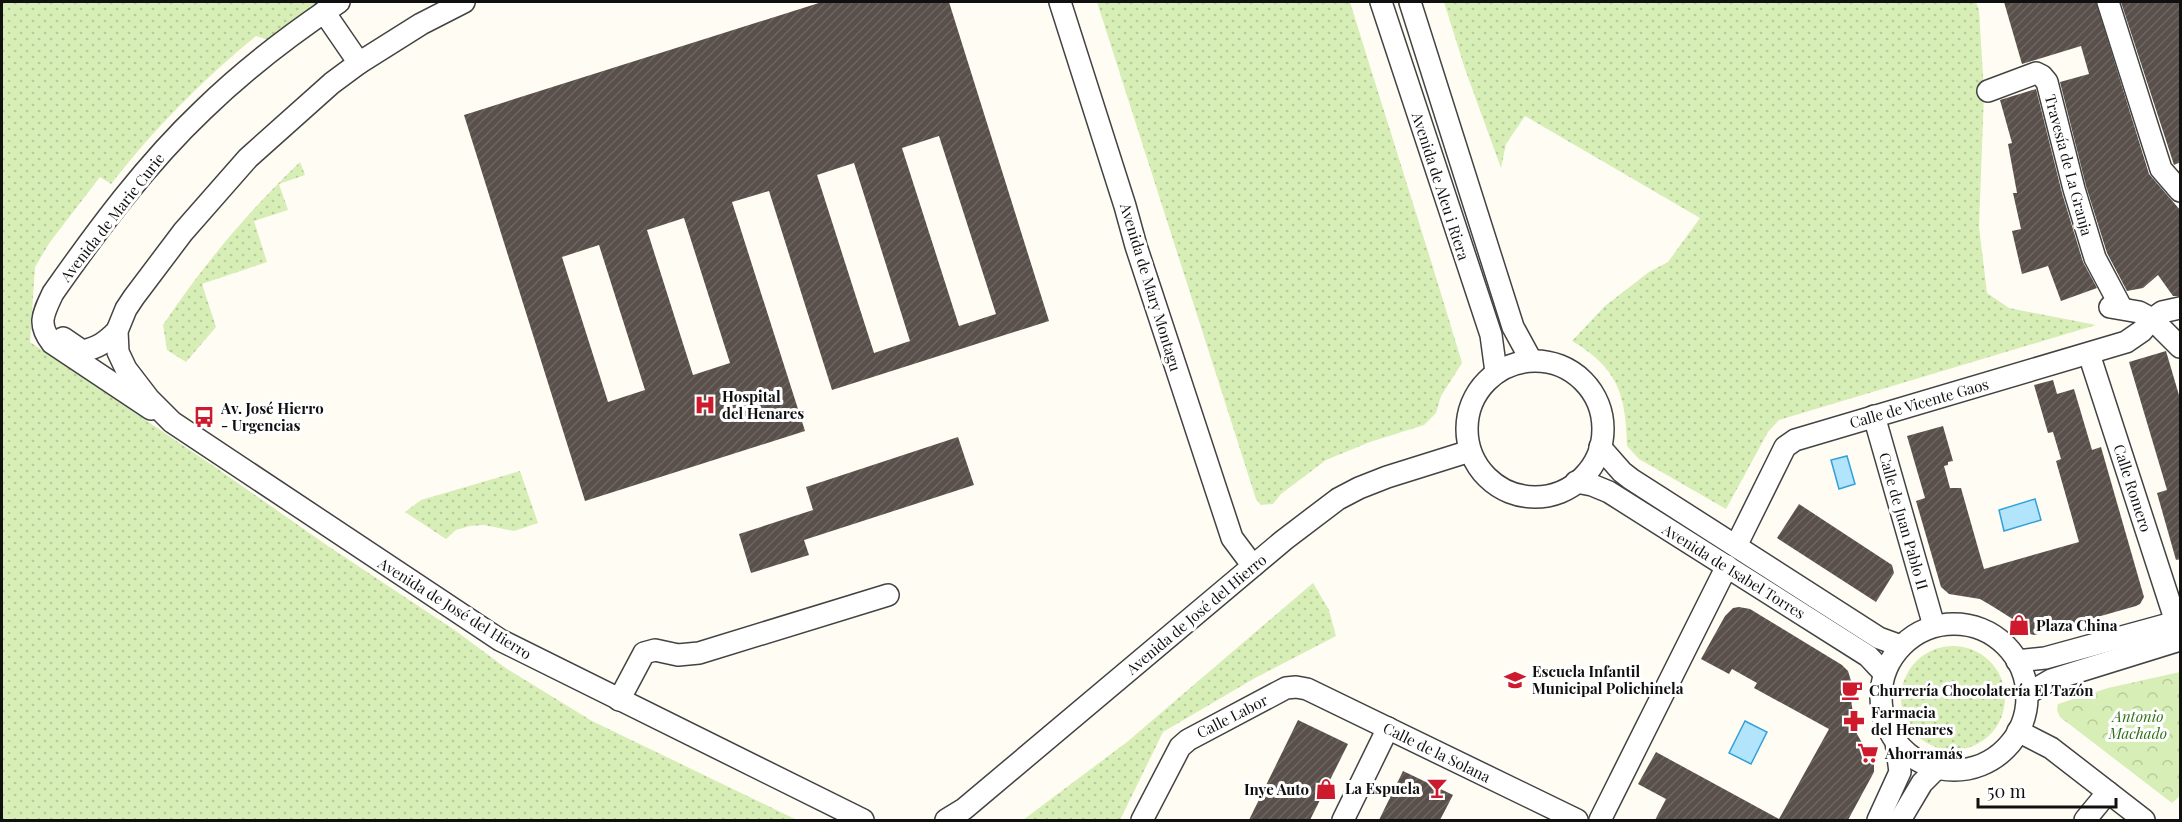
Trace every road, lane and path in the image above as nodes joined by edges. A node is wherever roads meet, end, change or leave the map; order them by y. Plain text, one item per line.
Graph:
1 (464, 2) edge
2 (1060, 2) edge
3 (1382, 2) edge
4 (1410, 2) edge
5 (2108, 2) edge
6 (331, 7) edge
7 (359, 63) junction
8 (1988, 91) dead end
9 (2181, 191) edge
10 (2181, 308) edge
11 (45, 311) junction
12 (2152, 319) junction
13 (117, 331) junction
14 (2181, 347) edge
15 (2089, 354) junction
16 (1531, 360) junction
17 (1496, 372) junction
18 (1874, 416) junction
19 (167, 418) junction
20 (1600, 447) junction
21 (1470, 451) junction
22 (1576, 482) junction
23 (1736, 546) junction
24 (1253, 566) junction
25 (1726, 566) junction
26 (888, 595) dead end
27 (1934, 626) junction
28 (2179, 628) edge
29 (1900, 646) junction
30 (2017, 661) junction
31 (1884, 673) junction
32 (1296, 687) joint
33 (2026, 694) junction
34 (619, 700) junction
35 (1388, 728) junction
36 (2018, 731) junction
37 (1896, 742) junction
38 (1937, 768) junction
39 (2108, 792) junction
40 (863, 820) edge
41 (946, 820) edge
42 (1142, 820) edge
43 (1343, 820) edge
44 (1577, 820) edge
45 (1600, 820) edge
46 (1878, 820) edge
47 (1900, 820) edge
48 (2085, 820) edge
49 (2144, 820) edge

1 - 7 street
2 - 24 street, Avenida de Mary Montagu
3 - 17 street, Avenida de Aleu i Riera
4 - 16 street, Avenida de Aleu i Riera
5 - 9 street
6 - 7 street, Avenida de Marie Curie
6 - 11 street, Avenida de Marie Curie
7 - 13 street
8 - 12 street, Travesía de La Granja
10 - 12 street
11 - 13 street
11 - 19 street
12 - 14 street
12 - 15 street, Calle de Vicente Gaos
13 - 19 street
15 - 18 street, Calle de Vicente Gaos
15 - 28 street, Calle Romero
16 - 17 street
16 - 20 street
17 - 21 street
18 - 23 street, Calle de Vicente Gaos
18 - 27 street, Calle de Juan Pablo II
19 - 34 street, Avenida de José del Hierro
20 - 22 street
20 - 23 street, Avenida de Isabel Torres
21 - 22 street
21 - 24 street, Avenida de José del Hierro
22 - 25 street, Avenida de Isabel Torres
23 - 29 street, Avenida de Isabel Torres
24 - 41 street, Avenida de José del Hierro
25 - 31 street, Avenida de Isabel Torres
25 - 45 street
26 - 34 street
27 - 29 street
27 - 30 street
28 - 30 street
28 - 33 street
29 - 31 street
30 - 33 street
31 - 37 street
32 - 35 street, Calle de la Solana
32 - 42 street, Calle Labor
33 - 36 street
34 - 40 street, Avenida de José del Hierro
35 - 43 street
35 - 44 street, Calle de la Solana
36 - 38 street
36 - 39 street
37 - 38 street
37 - 46 street
38 - 47 street
39 - 48 street
39 - 49 street

